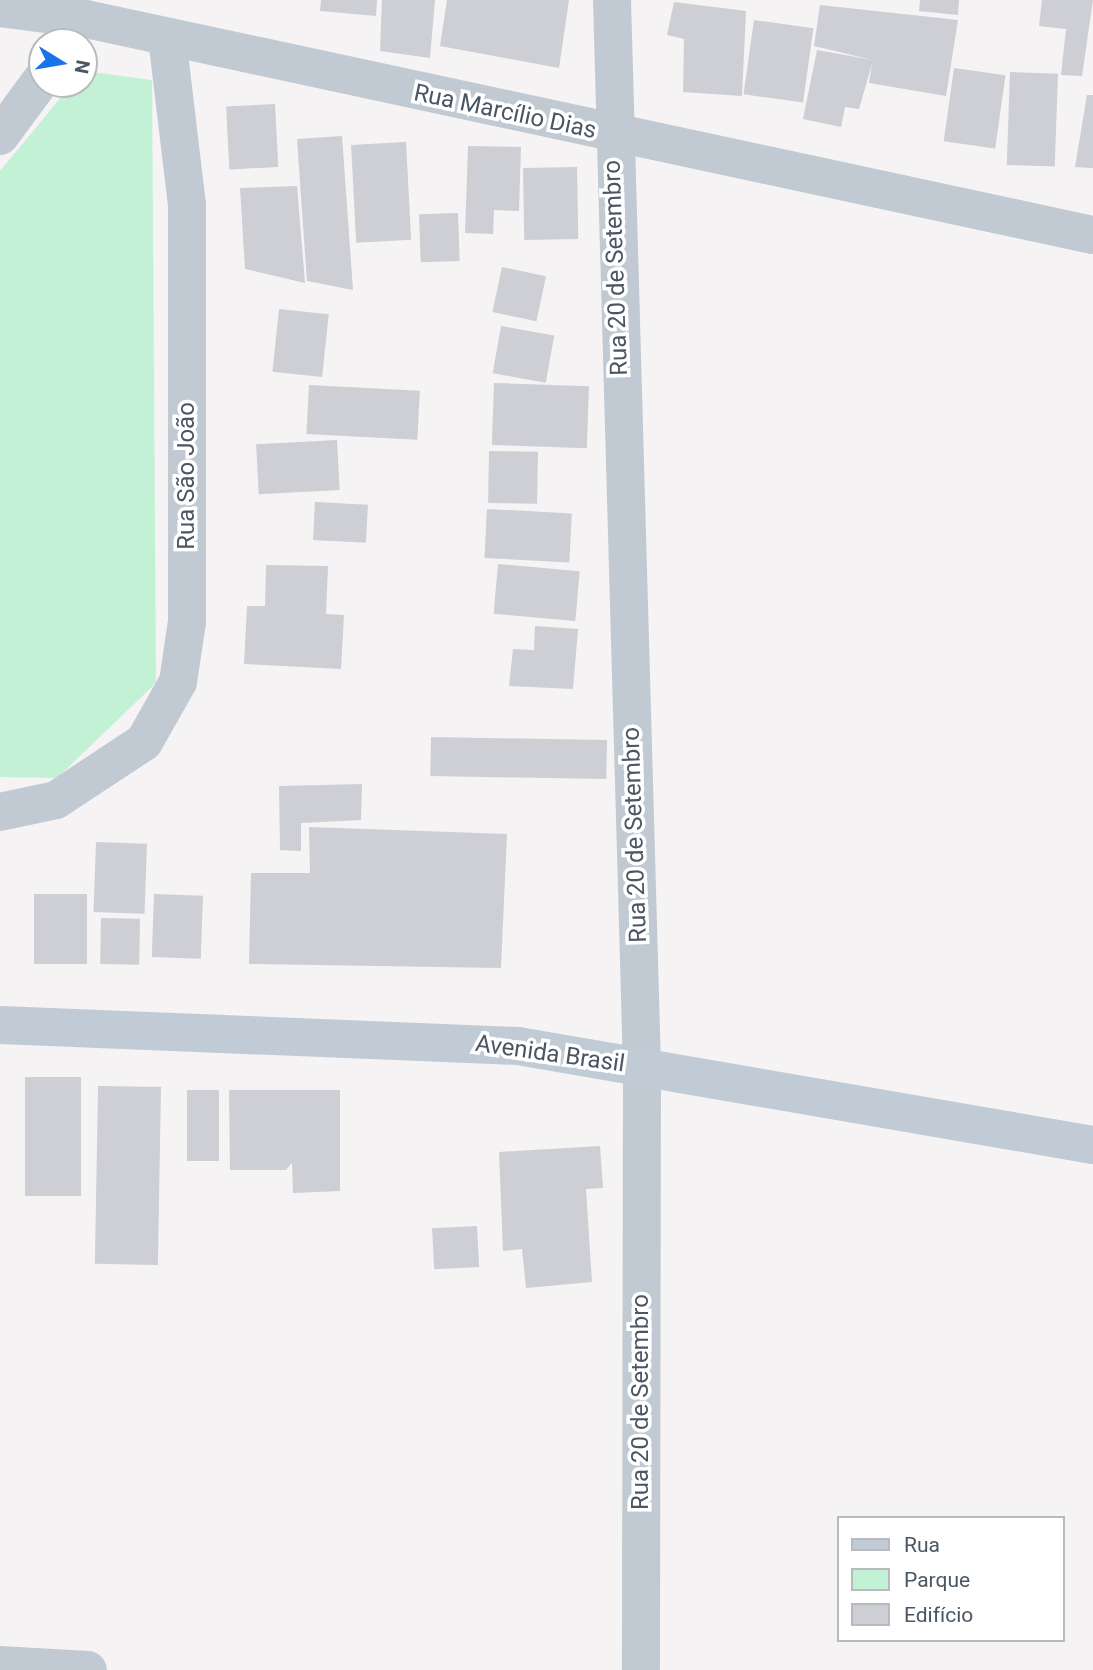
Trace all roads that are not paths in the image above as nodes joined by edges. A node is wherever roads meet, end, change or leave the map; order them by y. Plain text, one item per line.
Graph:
1 (612, 0) edge
2 (0, 8) edge
3 (71, 28) edge
4 (98, 32) edge
5 (167, 38) junction
6 (28, 98) edge
7 (612, 135) junction
8 (0, 136) edge
9 (1093, 235) edge
10 (0, 812) edge
11 (0, 1025) edge
12 (642, 1067) junction
13 (1093, 1145) edge
14 (0, 1665) edge
15 (88, 1670) edge
16 (640, 1670) edge

1 - 7 street, Rua 20 de Setembro
2 - 3 street, Rua Marcílio Dias
4 - 5 street, Rua Marcílio Dias
5 - 7 street, Rua Marcílio Dias
5 - 10 street, Rua São João
6 - 8 street
7 - 9 street, Rua Marcílio Dias
7 - 12 street, Rua 20 de Setembro
11 - 12 main road, Avenida Brasil
12 - 13 main road, Avenida Brasil
12 - 16 street, Rua 20 de Setembro
14 - 15 street

